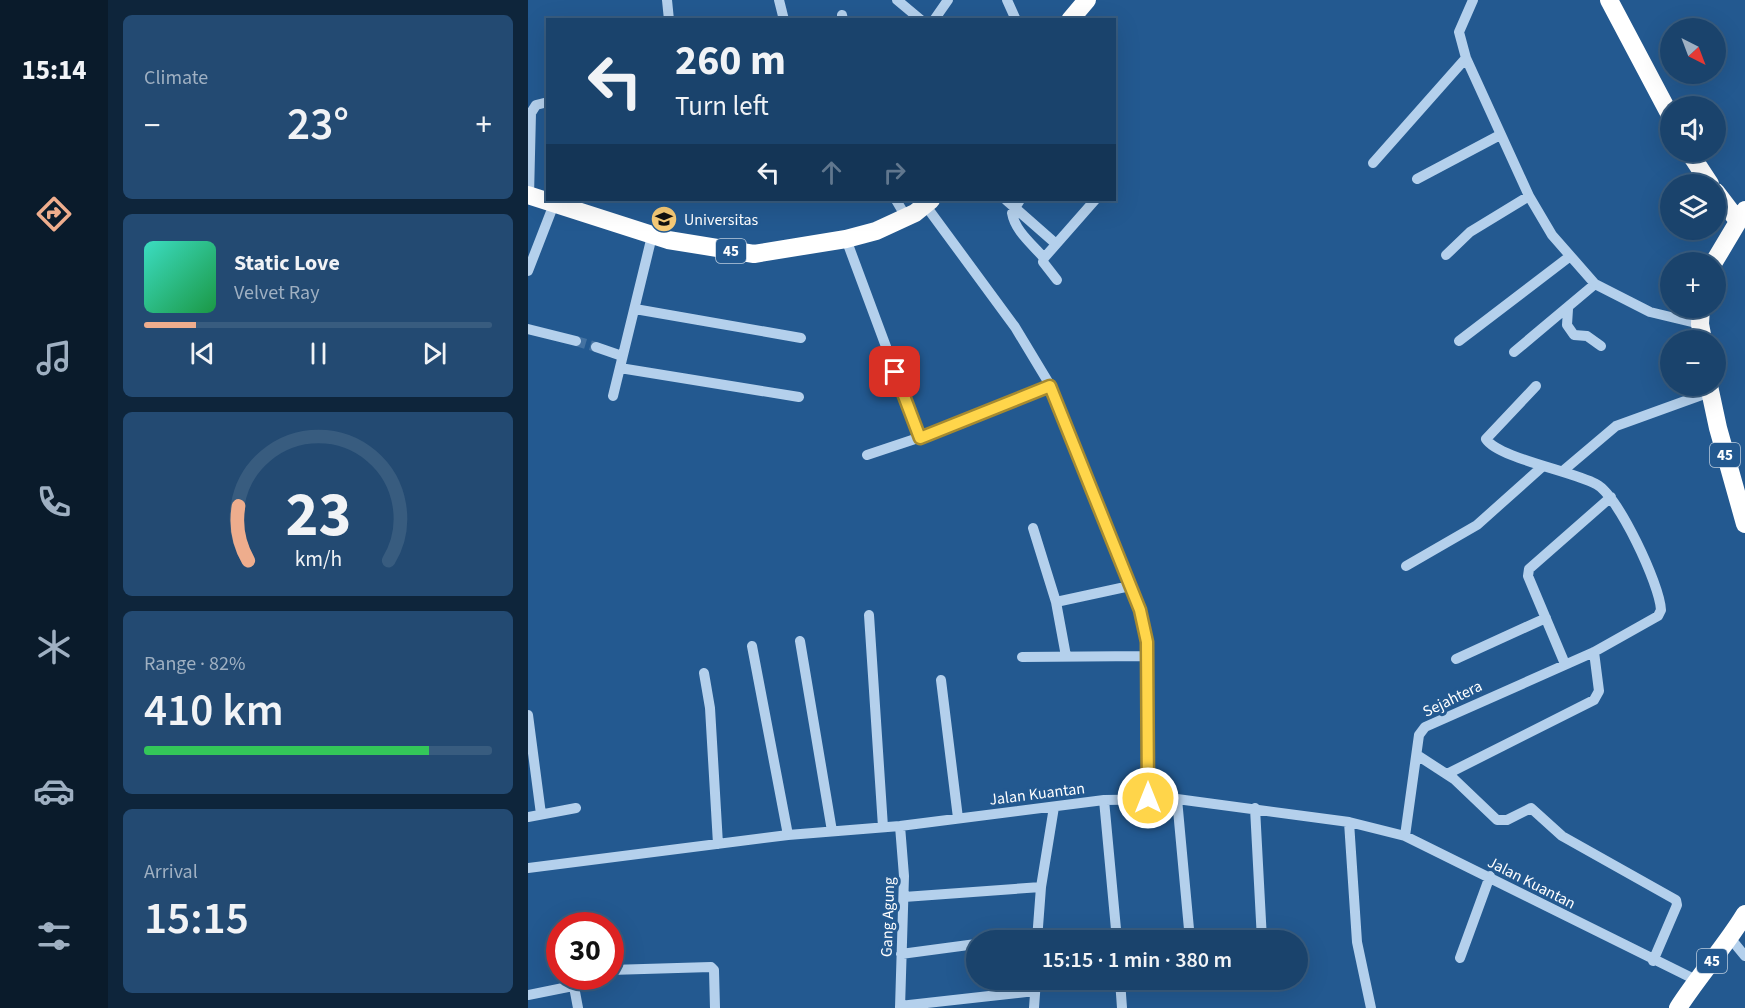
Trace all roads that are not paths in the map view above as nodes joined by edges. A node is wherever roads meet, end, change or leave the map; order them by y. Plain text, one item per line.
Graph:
1 (667, 0) edge
2 (779, 0) edge
3 (897, 0) edge
4 (948, 0) edge
5 (1007, 0) edge
6 (1088, 0) edge
7 (1473, 0) edge
8 (1609, 0) edge
9 (669, 18) edge
10 (783, 18) edge
11 (919, 18) edge
12 (935, 18) edge
13 (1015, 18) edge
14 (1072, 18) edge
15 (1466, 58) junction
16 (1660, 96) edge
17 (546, 102) edge
18 (1500, 135) junction
19 (1373, 163) dead end
20 (1417, 179) dead end
21 (529, 196) edge
22 (1529, 196) junction
23 (897, 201) edge
24 (1094, 201) edge
25 (1013, 202) edge
26 (929, 203) edge
27 (1726, 203) edge
28 (554, 204) junction
29 (906, 217) junction
30 (1743, 223) edge
31 (652, 236) junction
32 (846, 239) junction
33 (1055, 243) junction
34 (1721, 252) edge
35 (1446, 255) dead end
36 (1569, 257) junction
37 (1044, 258) junction
38 (528, 271) edge
39 (1057, 280) dead end
40 (1595, 284) junction
41 (634, 309) junction
42 (1568, 309) junction
43 (1701, 324) edge
44 (528, 329) edge
45 (801, 338) dead end
46 (576, 341) tunnel mouth
47 (1459, 341) dead end
48 (1601, 346) dead end
49 (596, 347) tunnel mouth
50 (1514, 352) dead end
51 (622, 356) junction
52 (620, 368) junction
53 (1050, 386) junction
54 (1536, 387) dead end
55 (613, 396) dead end
56 (1691, 396) edge
57 (1711, 396) edge
58 (799, 397) dead end
59 (920, 438) junction
60 (867, 455) dead end
61 (1543, 466) junction
62 (1564, 470) junction
63 (1611, 497) junction
64 (1745, 524) edge
65 (1032, 528) dead end
66 (1406, 566) dead end
67 (1130, 586) junction
68 (1056, 602) junction
69 (869, 615) dead end
70 (1546, 618) junction
71 (800, 641) dead end
72 (752, 646) dead end
73 (1594, 652) junction
74 (1147, 656) junction
75 (1022, 657) dead end
76 (1066, 657) junction
77 (1456, 659) dead end
78 (1565, 664) junction
79 (704, 673) dead end
80 (941, 680) dead end
81 (528, 715) edge
82 (530, 749) edge
83 (1417, 755) junction
84 (1447, 774) junction
85 (1148, 798) junction
86 (1177, 799) junction
87 (1104, 800) junction
88 (1054, 807) junction
89 (576, 808) dead end
90 (1255, 808) junction
91 (541, 814) junction
92 (528, 817) edge
93 (958, 818) junction
94 (1348, 822) junction
95 (900, 826) junction
96 (883, 827) junction
97 (832, 831) junction
98 (788, 835) junction
99 (1405, 836) junction
100 (718, 844) junction
101 (528, 868) edge
102 (1490, 876) junction
103 (1041, 887) junction
104 (904, 897) junction
105 (1745, 914) edge
106 (1038, 930) edge
107 (1116, 930) edge
108 (1189, 930) edge
109 (1261, 930) edge
110 (1731, 939) junction
111 (966, 945) edge
112 (901, 954) junction
113 (1745, 956) edge
114 (1460, 958) dead end
115 (1653, 961) junction
116 (624, 970) edge
117 (1696, 980) junction
118 (546, 989) edge
119 (574, 990) edge
120 (1005, 990) edge
121 (1036, 990) edge
122 (1121, 990) edge
123 (528, 995) edge
124 (900, 1007) edge
125 (1367, 1007) edge
126 (578, 1008) edge
127 (715, 1008) edge
128 (1034, 1008) edge
129 (1122, 1008) edge
130 (1678, 1008) edge

1 - 9 street
2 - 10 street
3 - 11 street
4 - 12 street
5 - 13 street
6 - 14 highway
7 - 15 street
8 - 16 highway
15 - 18 street
15 - 19 street
17 - 21 street
18 - 20 street
18 - 22 street
21 - 28 highway, 45
22 - 35 street
22 - 36 street
23 - 29 street
24 - 33 street
25 - 33 street
25 - 37 street
26 - 29 highway, 45
26 - 53 street
27 - 30 highway
28 - 31 highway, 45
28 - 38 street
29 - 32 highway, 45
30 - 34 highway
31 - 32 highway, 45
31 - 41 street
32 - 59 street
33 - 37 street
36 - 40 street
36 - 47 street
37 - 39 street
40 - 42 street
40 - 43 street
41 - 45 street
41 - 51 street
42 - 48 street
42 - 50 street
44 - 46 street
49 - 51 street
51 - 52 street
52 - 55 street
52 - 58 street
53 - 59 street
53 - 67 street
54 - 61 street
56 - 62 street
57 - 64 highway, 45
59 - 60 street
61 - 62 street
61 - 66 street
62 - 63 street
63 - 70 street
63 - 73 street, Sejahtera
65 - 68 street
67 - 68 street
67 - 74 street
68 - 76 street
69 - 96 street
70 - 77 street
70 - 78 street
71 - 97 street
72 - 98 street
73 - 78 street, Sejahtera
73 - 84 street
74 - 76 street
74 - 85 street
75 - 76 street
78 - 83 street, Sejahtera
79 - 100 street
80 - 93 street
81 - 82 street
82 - 91 street
83 - 84 street
83 - 99 street, Sejahtera
84 - 115 street
85 - 86 street, Jalan Kuantan
85 - 87 street, Jalan Kuantan
86 - 90 street, Jalan Kuantan
86 - 108 street
87 - 88 street, Jalan Kuantan
87 - 107 street
88 - 93 street, Jalan Kuantan
88 - 103 street
89 - 91 street
90 - 94 street, Jalan Kuantan
90 - 109 street
91 - 92 street
93 - 95 street, Jalan Kuantan
94 - 99 street, Jalan Kuantan
94 - 125 street
95 - 96 street, Jalan Kuantan
95 - 104 street, Gang Agung
96 - 97 street, Jalan Kuantan
97 - 98 street, Jalan Kuantan
98 - 100 street, Jalan Kuantan
99 - 102 street, Jalan Kuantan
100 - 101 street, Jalan Kuantan
102 - 114 street
102 - 115 street, Jalan Kuantan
103 - 104 street
103 - 106 street
104 - 112 street, Gang Agung
105 - 110 highway, 45
110 - 113 street
110 - 117 highway, 45
111 - 112 street
112 - 124 street, Gang Agung
115 - 117 street, Jalan Kuantan
116 - 127 street
117 - 130 highway, 45
118 - 123 street
119 - 126 street
120 - 124 street
121 - 128 street
122 - 129 street

